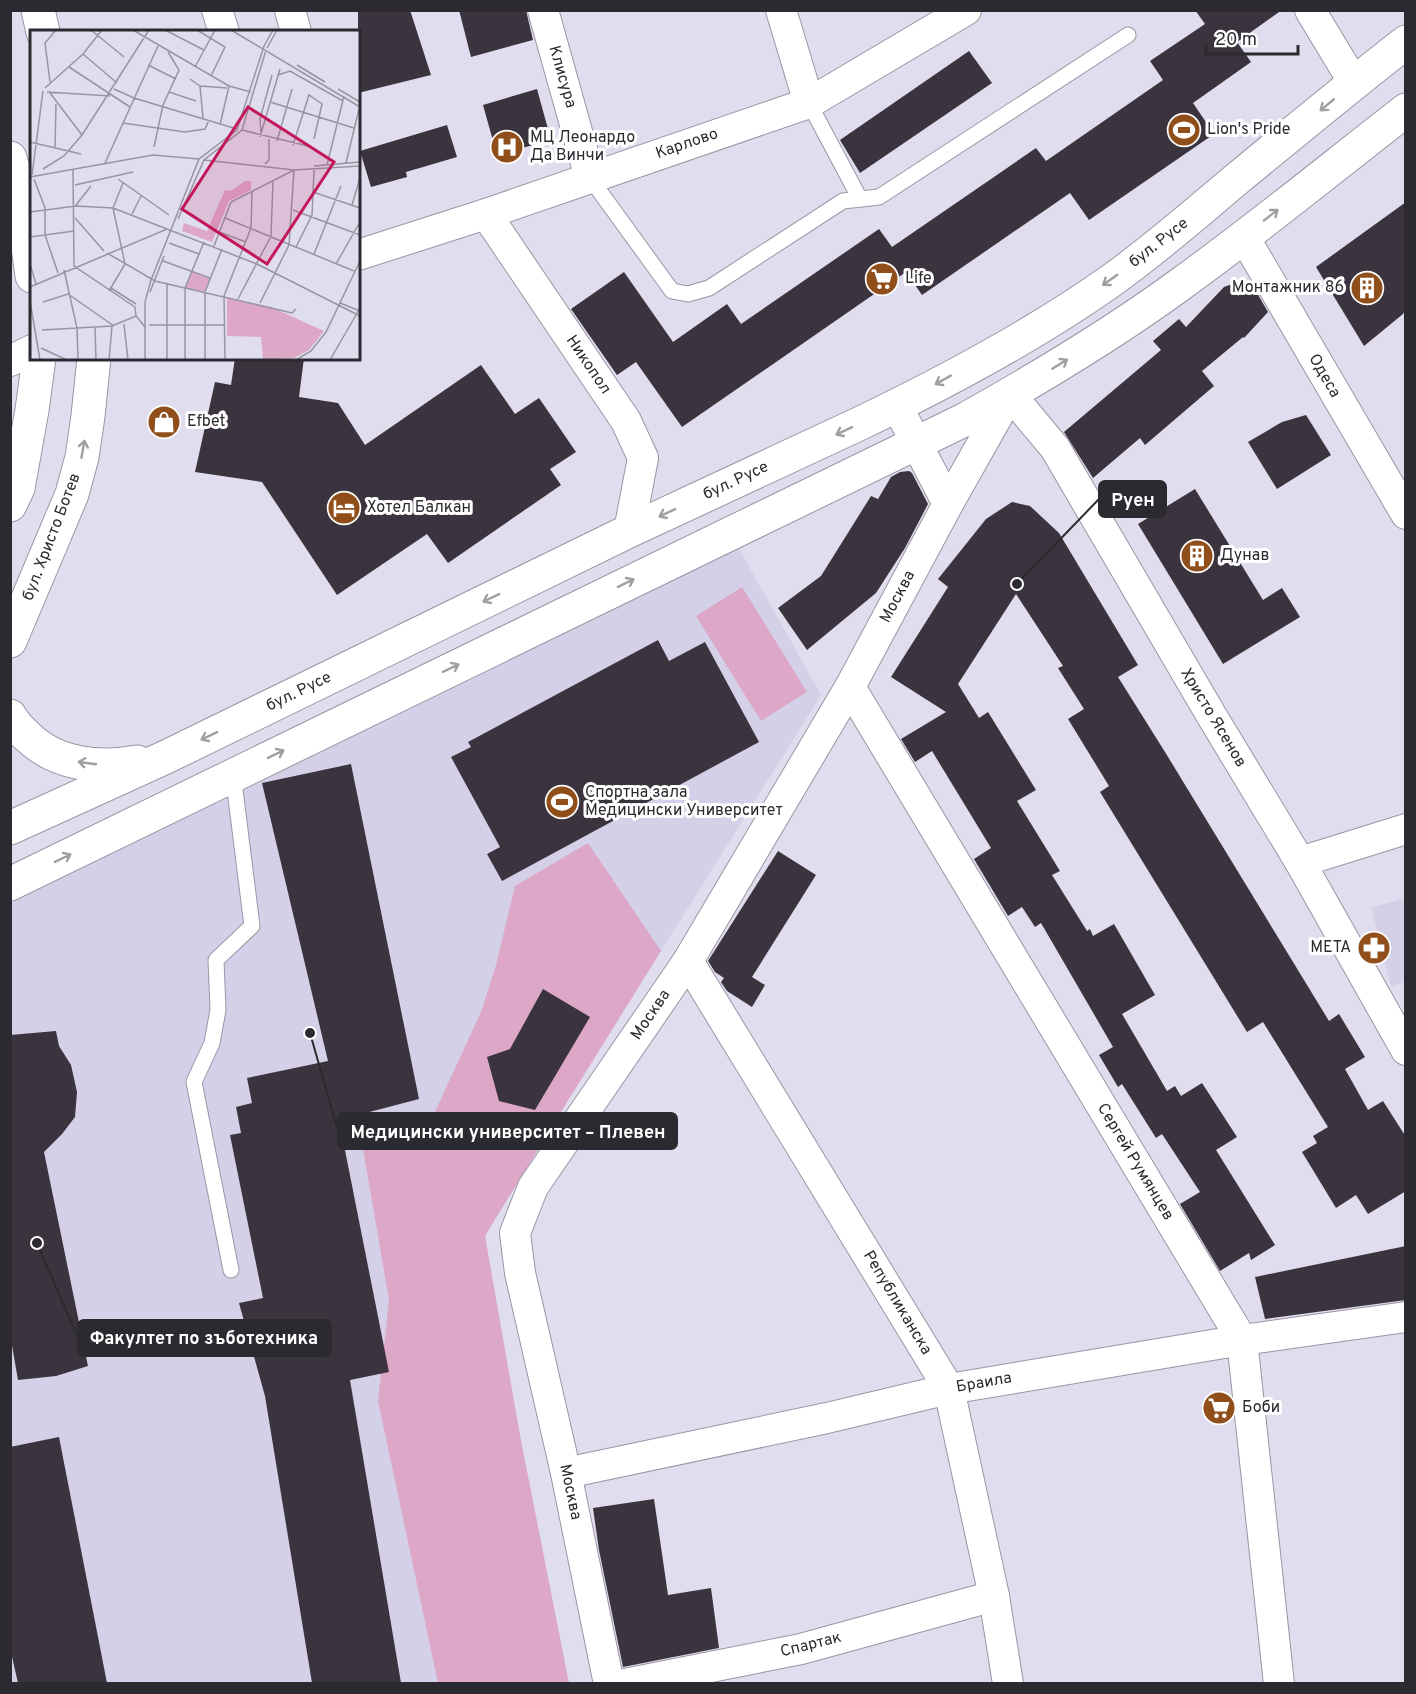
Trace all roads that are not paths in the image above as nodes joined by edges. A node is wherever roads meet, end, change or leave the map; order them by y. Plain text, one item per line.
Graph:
1 (38, 10) edge
2 (217, 10) edge
3 (290, 10) edge
4 (543, 10) edge
5 (781, 10) edge
6 (966, 10) edge
7 (1310, 10) edge
8 (43, 30) edge
9 (223, 30) edge
10 (295, 30) edge
11 (1128, 35) dead end
12 (1406, 42) edge
13 (1354, 83) junction
14 (809, 103) junction
15 (1406, 110) edge
16 (10, 158) edge
17 (590, 178) junction
18 (860, 199) junction
19 (486, 214) junction
20 (1244, 237) junction
21 (361, 248) edge
22 (30, 261) edge
23 (30, 351) edge
24 (39, 360) edge
25 (94, 360) edge
26 (10, 361) edge
27 (1010, 394) junction
28 (897, 406) junction
29 (916, 442) junction
30 (1402, 503) edge
31 (948, 504) junction
32 (10, 505) edge
33 (629, 531) junction
34 (10, 641) edge
35 (850, 687) junction
36 (10, 716) edge
37 (166, 757) junction
38 (233, 774) junction
39 (10, 828) edge
40 (1406, 829) edge
41 (1300, 862) junction
42 (10, 884) edge
43 (688, 961) junction
44 (1406, 1050) edge
45 (231, 1270) dead end
46 (1406, 1317) edge
47 (1242, 1340) junction
48 (949, 1389) junction
49 (566, 1473) junction
50 (994, 1596) junction
51 (609, 1683) edge
52 (625, 1683) edge
53 (1008, 1683) edge
54 (1279, 1683) edge

1 - 8 main road
2 - 9 street
3 - 10 street
4 - 17 street, Клисура
5 - 14 street
6 - 14 street, Карлово
7 - 13 street
11 - 18 lane
12 - 13 main road, бул. Русе
13 -> 28 main road, бул. Русе
14 - 17 street, Карлово
14 - 18 lane
20 -> 15 main road
16 - 22 main road
17 - 18 lane
17 - 19 street, Карлово
19 - 21 street, Карлово
19 - 33 street, Никопол
27 -> 20 main road
20 - 30 street, Одеса
23 - 26 street
24 - 32 main road
34 -> 25 main road, бул. Христо Ботев
27 - 29 main road
27 - 31 street, Москва
27 - 41 street, Христо Ясенов
28 - 29 street
28 -> 33 main road, бул. Русе
29 - 31 street
38 -> 29 main road
31 - 35 street, Москва
33 -> 37 main road, бул. Русе
35 - 43 street, Москва
35 - 47 street, Сергей Румянцев
37 -> 36 main road
37 - 39 main road, бул. Русе
42 -> 38 main road
38 - 45 lane
40 - 41 street
41 - 44 street, Христо Ясенов
43 - 48 street, Републиканска
43 - 49 street, Москва
46 - 47 street, Браила
47 - 48 street, Браила
47 - 54 street, Сергей Румянцев
48 - 49 street, Браила
48 - 50 street, Републиканска
49 - 51 street, Москва
50 - 52 street, Спартак
50 - 53 street, Републиканска

